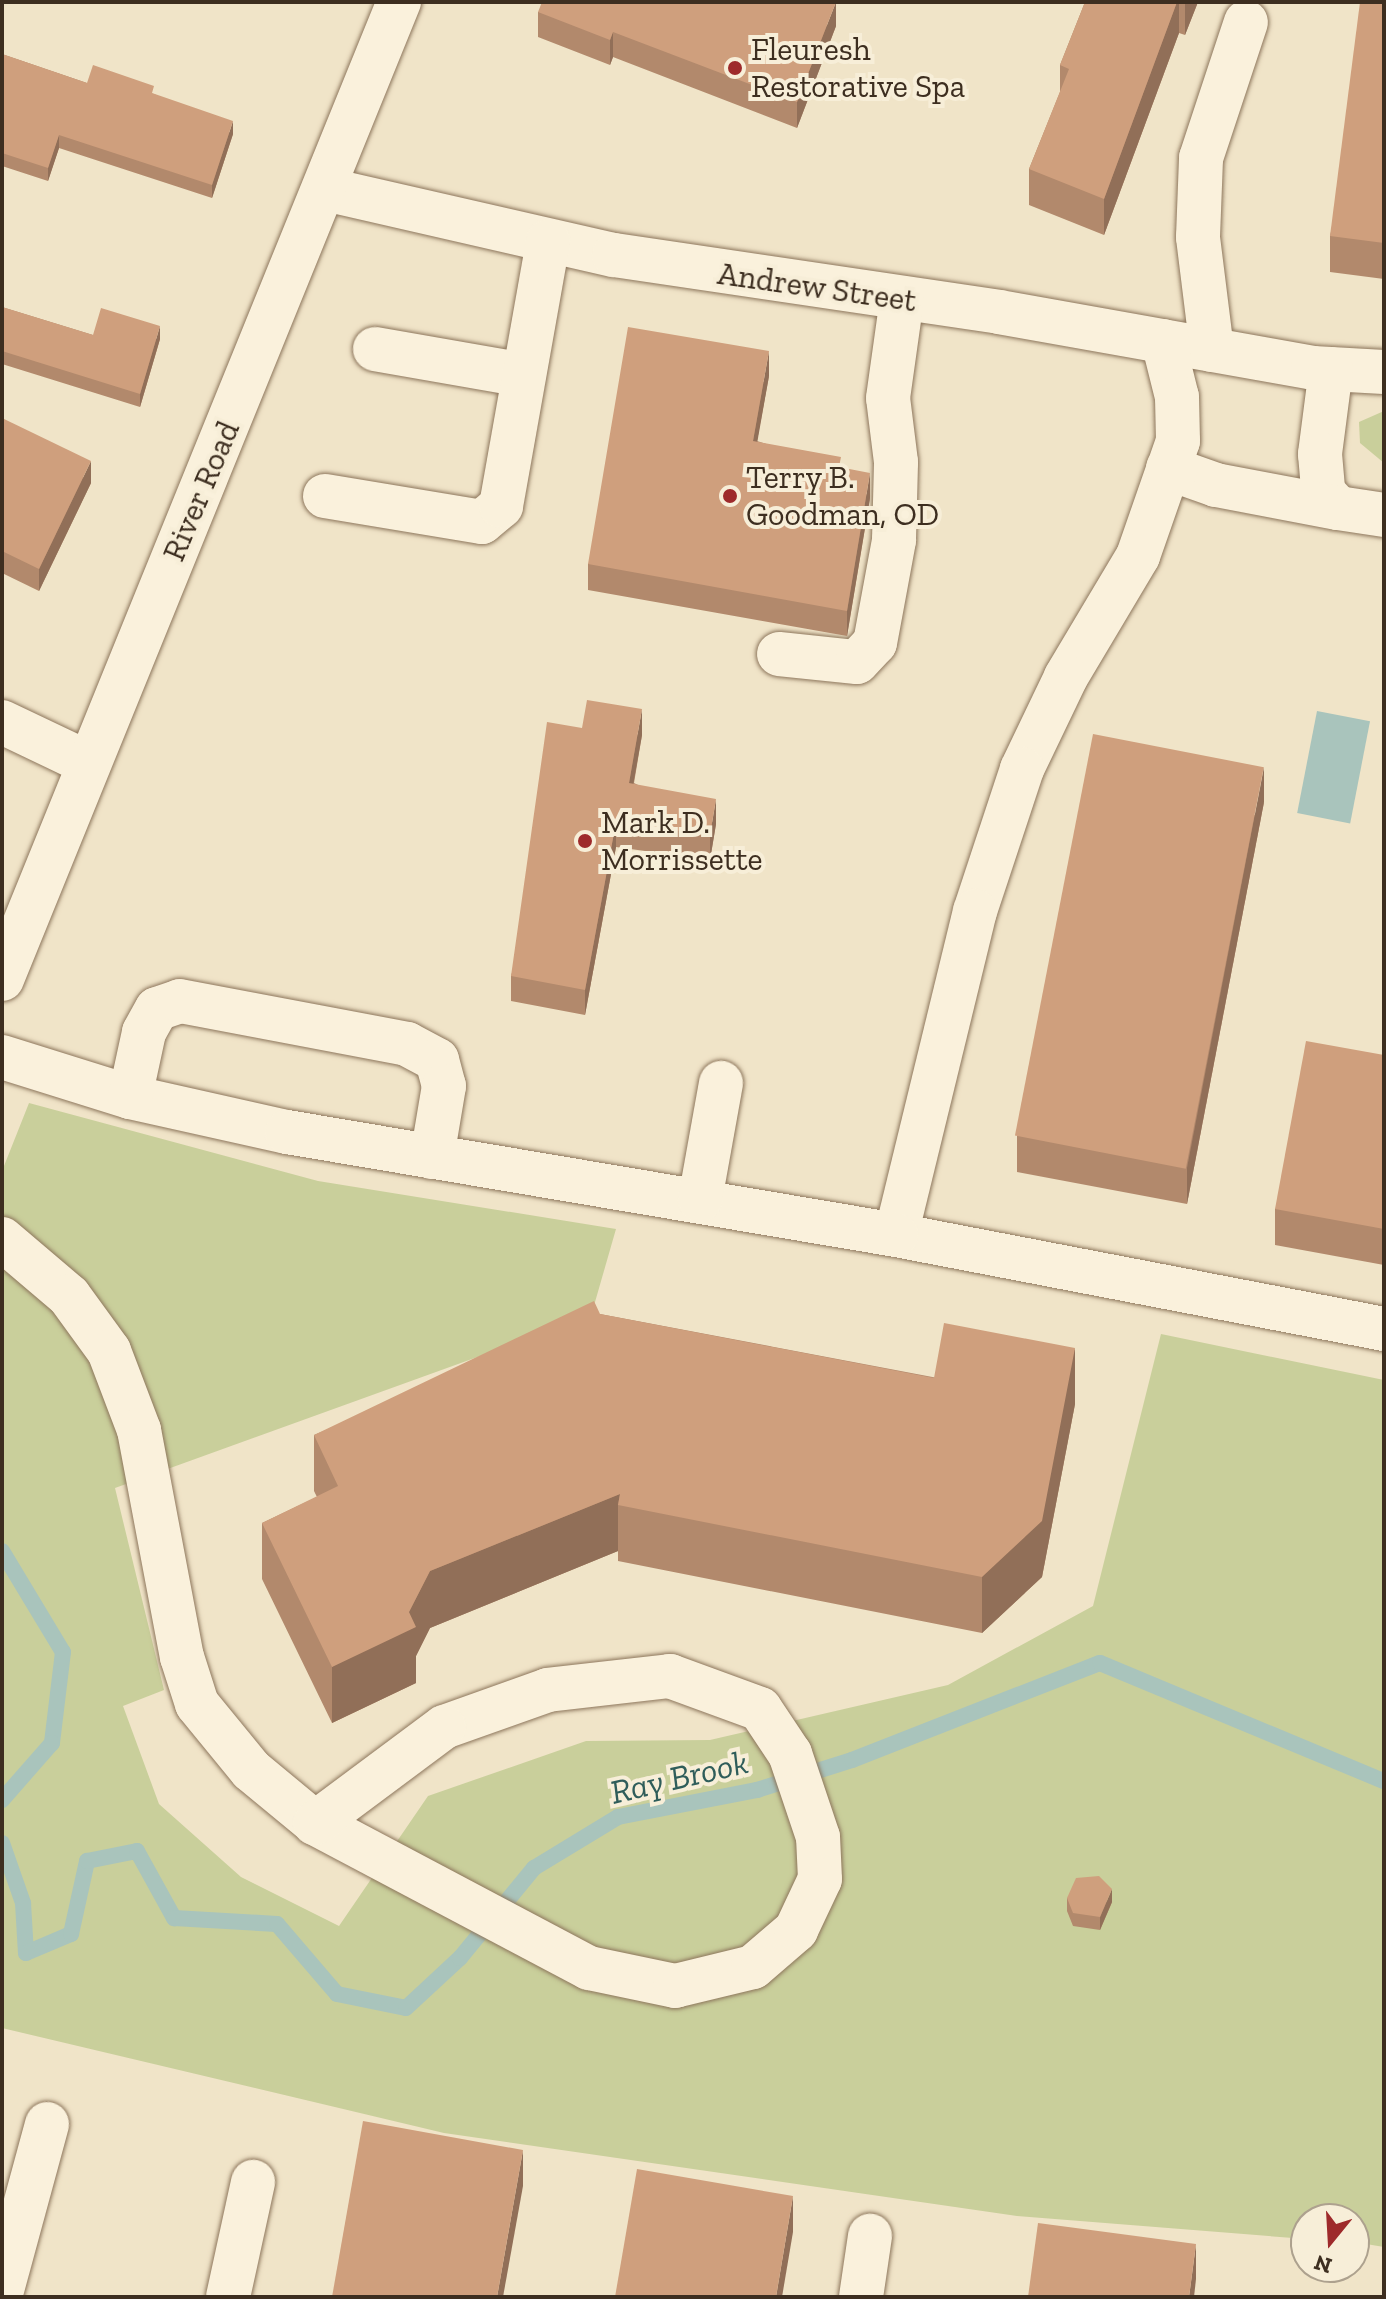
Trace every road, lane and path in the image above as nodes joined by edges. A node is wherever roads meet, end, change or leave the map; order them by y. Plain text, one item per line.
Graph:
1 (399, 2) edge
2 (1246, 22) dead end
3 (325, 189) junction
4 (548, 241) junction
5 (902, 299) junction
6 (1163, 341) junction
7 (375, 349) dead end
8 (1212, 350) junction
9 (1322, 368) junction
10 (1384, 372) edge
11 (524, 375) junction
12 (1168, 468) junction
13 (325, 496) dead end
14 (1338, 508) junction
15 (1384, 515) edge
16 (779, 654) dead end
17 (2, 722) edge
18 (88, 763) junction
19 (2, 979) edge
20 (2, 1057) edge
21 (721, 1083) dead end
22 (130, 1097) junction
23 (432, 1157) junction
24 (700, 1200) junction
25 (896, 1235) junction
26 (2, 1239) edge
27 (1384, 1329) edge
28 (315, 1823) junction
29 (47, 2124) dead end
30 (253, 2182) dead end
31 (870, 2236) dead end
32 (2, 2290) edge
33 (228, 2297) edge
34 (861, 2297) edge

1 - 3 street, River Road
2 - 8 street
3 - 4 street, Andrew Street
3 - 18 street, River Road
4 - 5 street, Andrew Street
4 - 11 street
5 - 6 street, Andrew Street
5 - 16 street
6 - 8 street, Andrew Street
6 - 12 street
7 - 11 street
8 - 9 street, Andrew Street
9 - 10 street, Andrew Street
9 - 14 street
11 - 13 street
12 - 14 street
12 - 25 street
14 - 15 street
17 - 18 street
18 - 19 street, River Road
20 - 22 street
21 - 24 street
22 - 23 street
22 - 23 street
23 - 24 street
24 - 25 street
25 - 27 street
26 - 28 street
28 - 28 street
29 - 32 street
30 - 33 street
31 - 34 street

